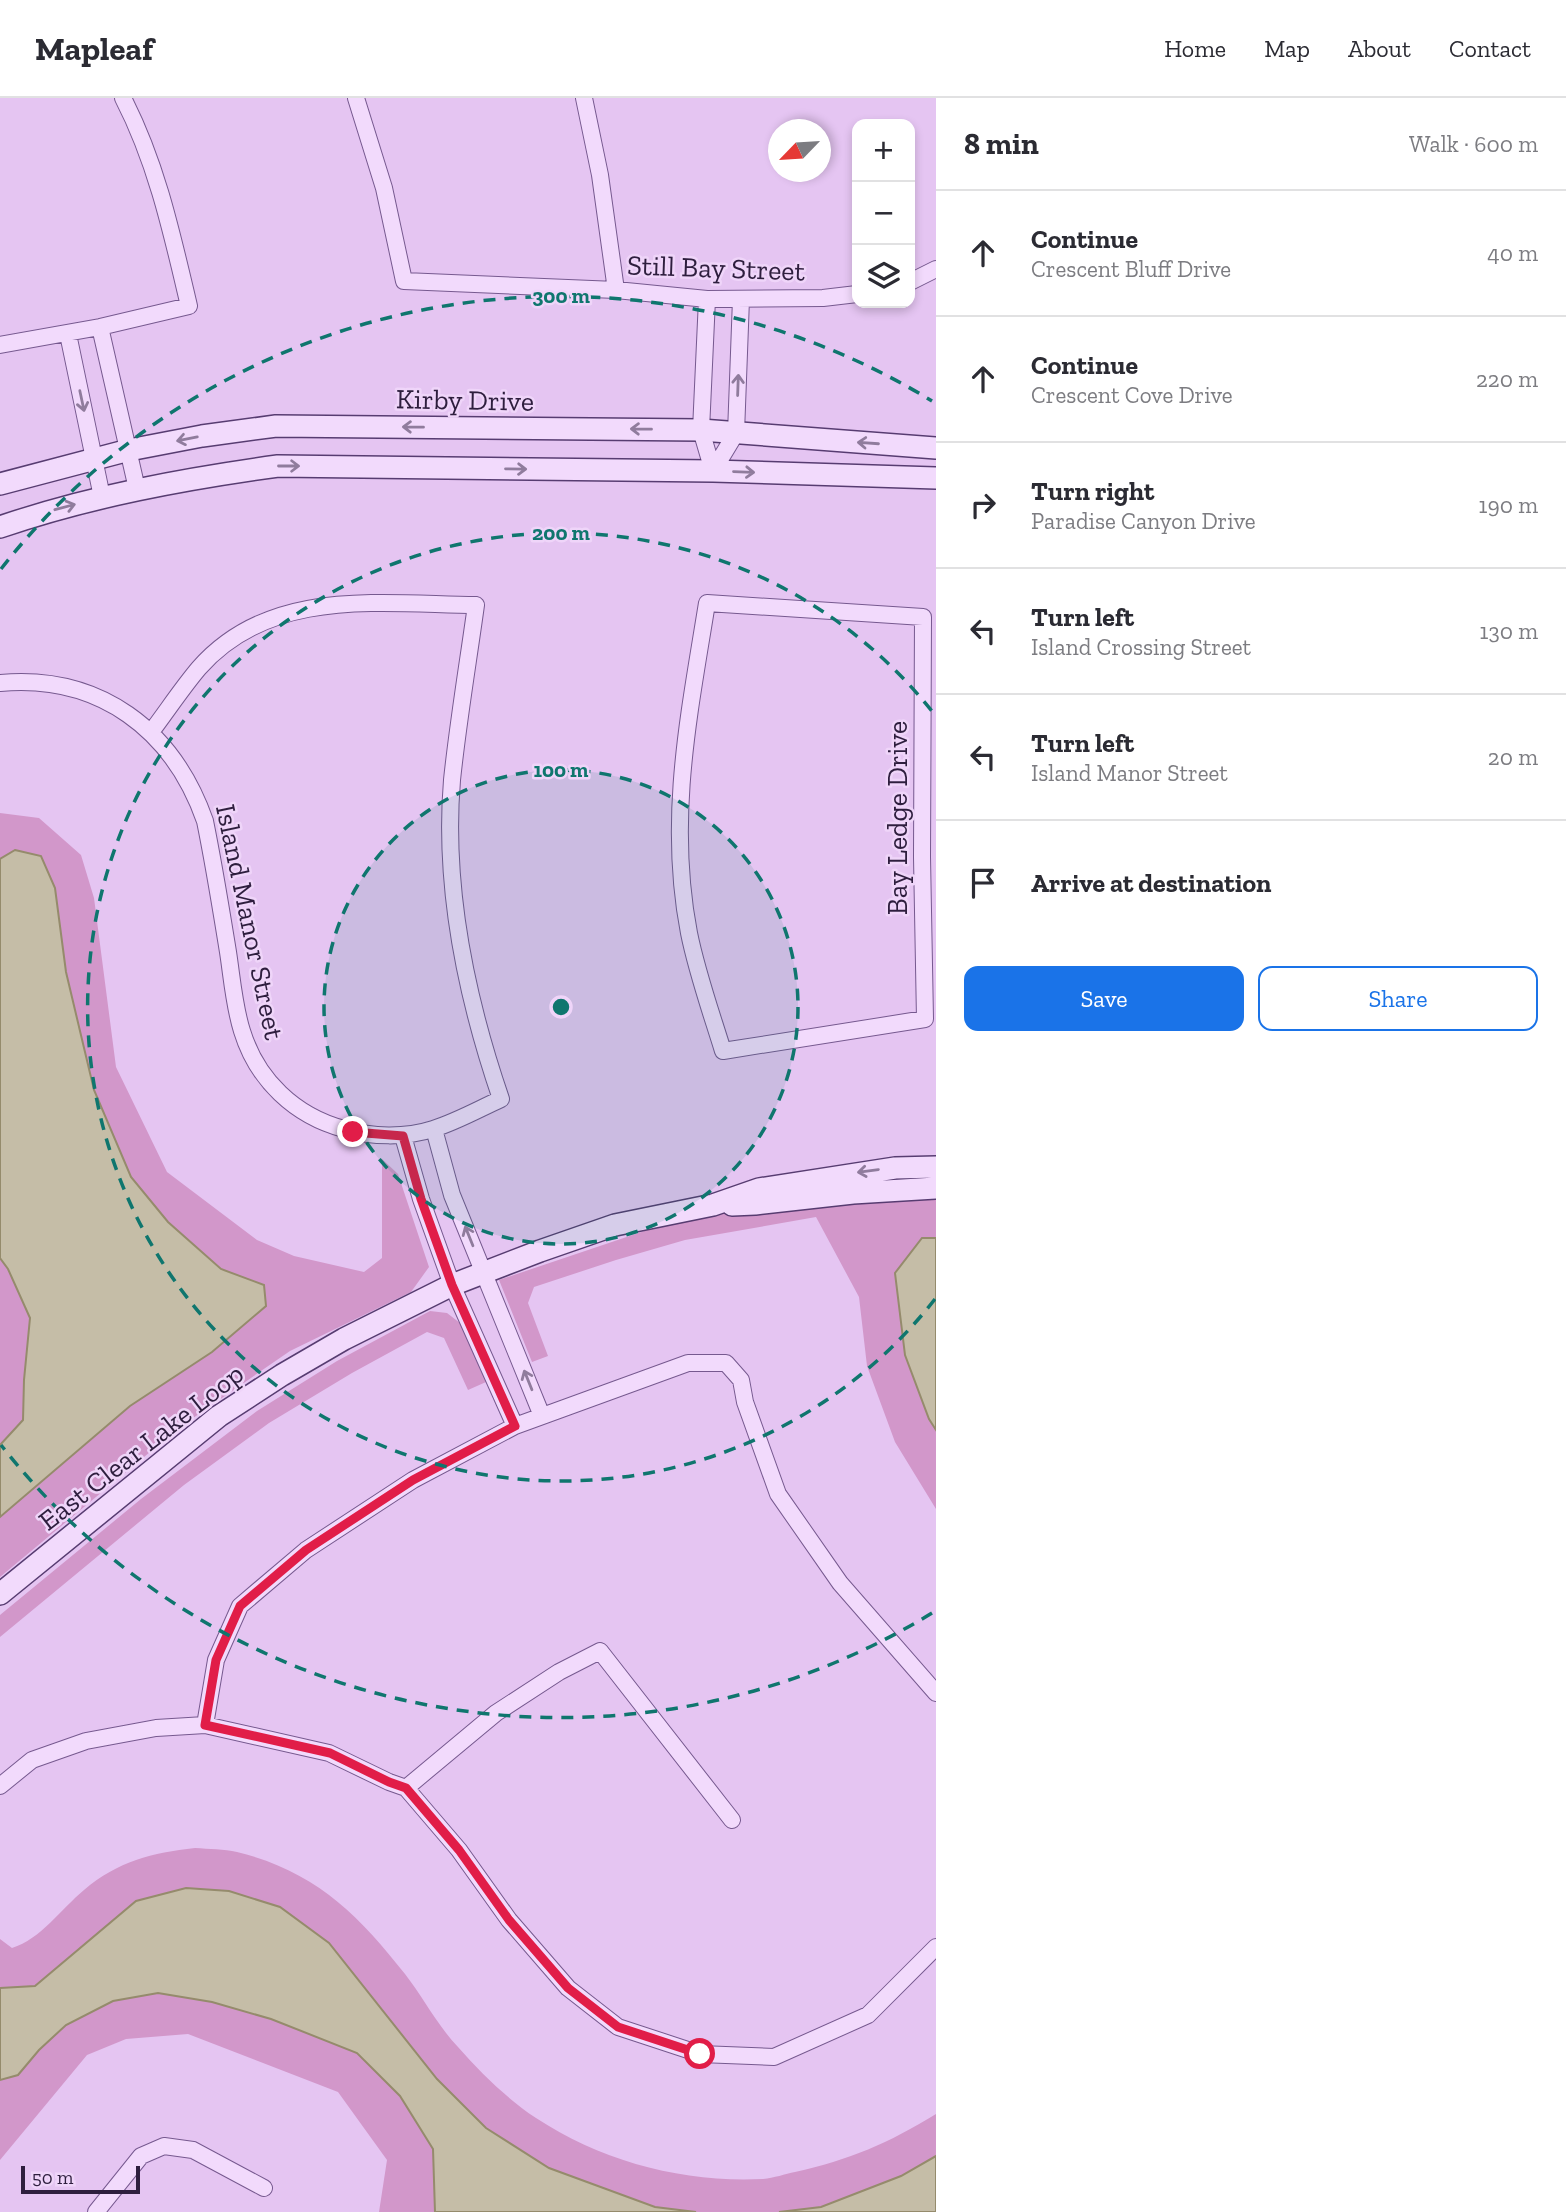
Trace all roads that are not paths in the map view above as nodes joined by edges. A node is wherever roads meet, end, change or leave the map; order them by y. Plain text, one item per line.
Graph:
1 (123, 98) edge
2 (356, 98) edge
3 (584, 98) edge
4 (936, 269) edge
5 (915, 280) edge
6 (616, 290) junction
7 (852, 295) edge
8 (707, 299) junction
9 (740, 299) junction
10 (100, 327) junction
11 (68, 334) junction
12 (0, 345) edge
13 (701, 430) junction
14 (736, 433) junction
15 (936, 448) edge
16 (129, 450) junction
17 (94, 458) junction
18 (713, 471) junction
19 (936, 478) edge
20 (0, 484) edge
21 (137, 489) junction
22 (102, 497) junction
23 (0, 527) edge
24 (0, 683) edge
25 (151, 732) junction
26 (929, 826) edge
27 (929, 857) edge
28 (434, 1129) junction
29 (403, 1136) junction
30 (936, 1167) edge
31 (936, 1188) edge
32 (713, 1205) junction
33 (484, 1272) junction
34 (452, 1285) junction
35 (513, 1345) junction
36 (484, 1357) junction
37 (542, 1416) junction
38 (515, 1426) junction
39 (0, 1594) edge
40 (936, 1693) edge
41 (205, 1725) junction
42 (0, 1786) edge
43 (406, 1788) junction
44 (732, 1820) dead end
45 (936, 1947) edge
46 (264, 2188) dead end
47 (96, 2212) edge

1 - 10 street
2 - 6 street, Still Bay Street
3 - 6 street
4 - 5 street
6 - 8 street, Still Bay Street
7 - 9 street, Still Bay Street
8 - 9 street, Still Bay Street
8 - 13 street
14 -> 9 street
10 - 11 street
10 - 16 street
11 - 12 street
11 -> 17 street
13 - 14 main road, Kirby Drive
13 -> 16 main road, Kirby Drive
13 - 18 street
15 -> 14 main road, Kirby Drive
14 - 18 street
16 - 17 main road, Kirby Drive
16 - 21 street
17 - 20 main road, Kirby Drive
17 - 22 street
18 -> 19 main road
21 -> 18 main road
21 - 22 main road
23 -> 22 main road
24 - 25 street, Island Manor Street
25 - 28 street, Island Manor Street
25 - 29 street, Island Manor Street
26 - 27 street, Bay Ledge Drive
26 - 27 street, Bay Ledge Drive
28 - 29 street, Island Manor Street
33 -> 28 street
29 - 34 street
30 -> 32 main road, East Clear Lake Loop
31 - 32 main road, East Clear Lake Loop
32 - 33 main road, East Clear Lake Loop
33 - 34 main road, East Clear Lake Loop
33 - 35 street
34 - 36 street
34 - 39 main road, East Clear Lake Loop
35 - 36 street
37 -> 35 street
36 - 38 street
37 - 38 street
37 - 40 street
38 - 41 street
41 - 42 street
41 - 43 street
43 - 44 street
43 - 45 street
46 - 47 street

